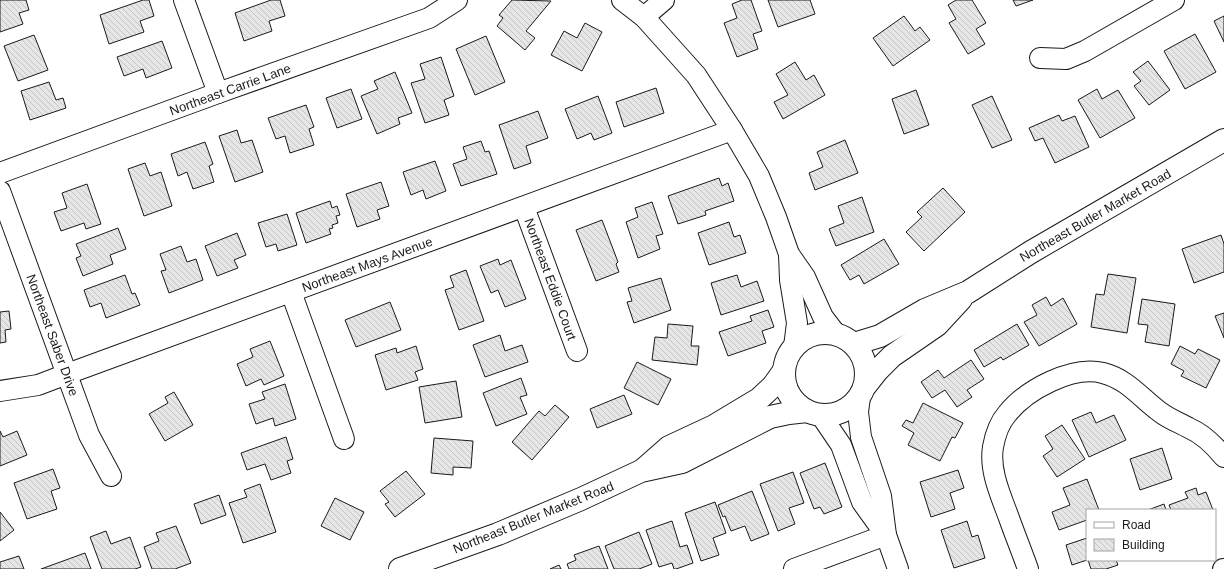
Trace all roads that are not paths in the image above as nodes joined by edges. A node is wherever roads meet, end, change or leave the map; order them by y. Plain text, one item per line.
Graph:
1 (184, 0) edge
2 (457, 0) edge
3 (622, 0) edge
4 (664, 0) edge
5 (1174, 0) edge
6 (644, 17) junction
7 (1040, 58) dead end
8 (218, 93) junction
9 (732, 130) junction
10 (1224, 140) edge
11 (0, 173) edge
12 (0, 191) edge
13 (524, 207) junction
14 (789, 254) junction
15 (291, 292) junction
16 (968, 292) junction
17 (845, 339) junction
18 (794, 346) junction
19 (577, 351) dead end
20 (783, 372) junction
21 (67, 374) junction
22 (863, 391) junction
23 (0, 392) edge
24 (814, 414) junction
25 (344, 439) dead end
26 (1224, 457) edge
27 (641, 471) junction
28 (111, 476) dead end
29 (886, 535) junction
30 (400, 569) edge
31 (794, 569) edge
32 (898, 569) edge
33 (1028, 569) edge

1 - 8 street
2 - 8 street, Northeast Carrie Lane
3 - 6 street
4 - 6 street
5 - 7 street
6 - 9 street
8 - 11 street, Northeast Carrie Lane
9 - 13 street, Northeast Mays Avenue
9 - 14 street
10 - 16 main road, Northeast Butler Market Road
12 - 21 street, Northeast Saber Drive
13 - 15 street, Northeast Mays Avenue
13 - 19 street, Northeast Eddie Court
14 - 17 street
14 - 18 street
15 - 21 street, Northeast Mays Avenue
15 - 25 street
16 - 17 main road, Northeast Butler Market Road
16 - 22 main road, Northeast Butler Market Road
17 - 18 main road
17 - 22 main road
18 - 20 main road
20 - 24 main road
20 - 27 main road, Northeast Butler Market Road
21 - 23 street, Northeast Mays Avenue
21 - 28 street, Northeast Saber Drive
22 - 24 main road
22 - 29 street
24 - 27 main road, Northeast Butler Market Road
24 - 29 street
26 - 33 street
27 - 30 main road, Northeast Butler Market Road
29 - 31 street
29 - 32 street

